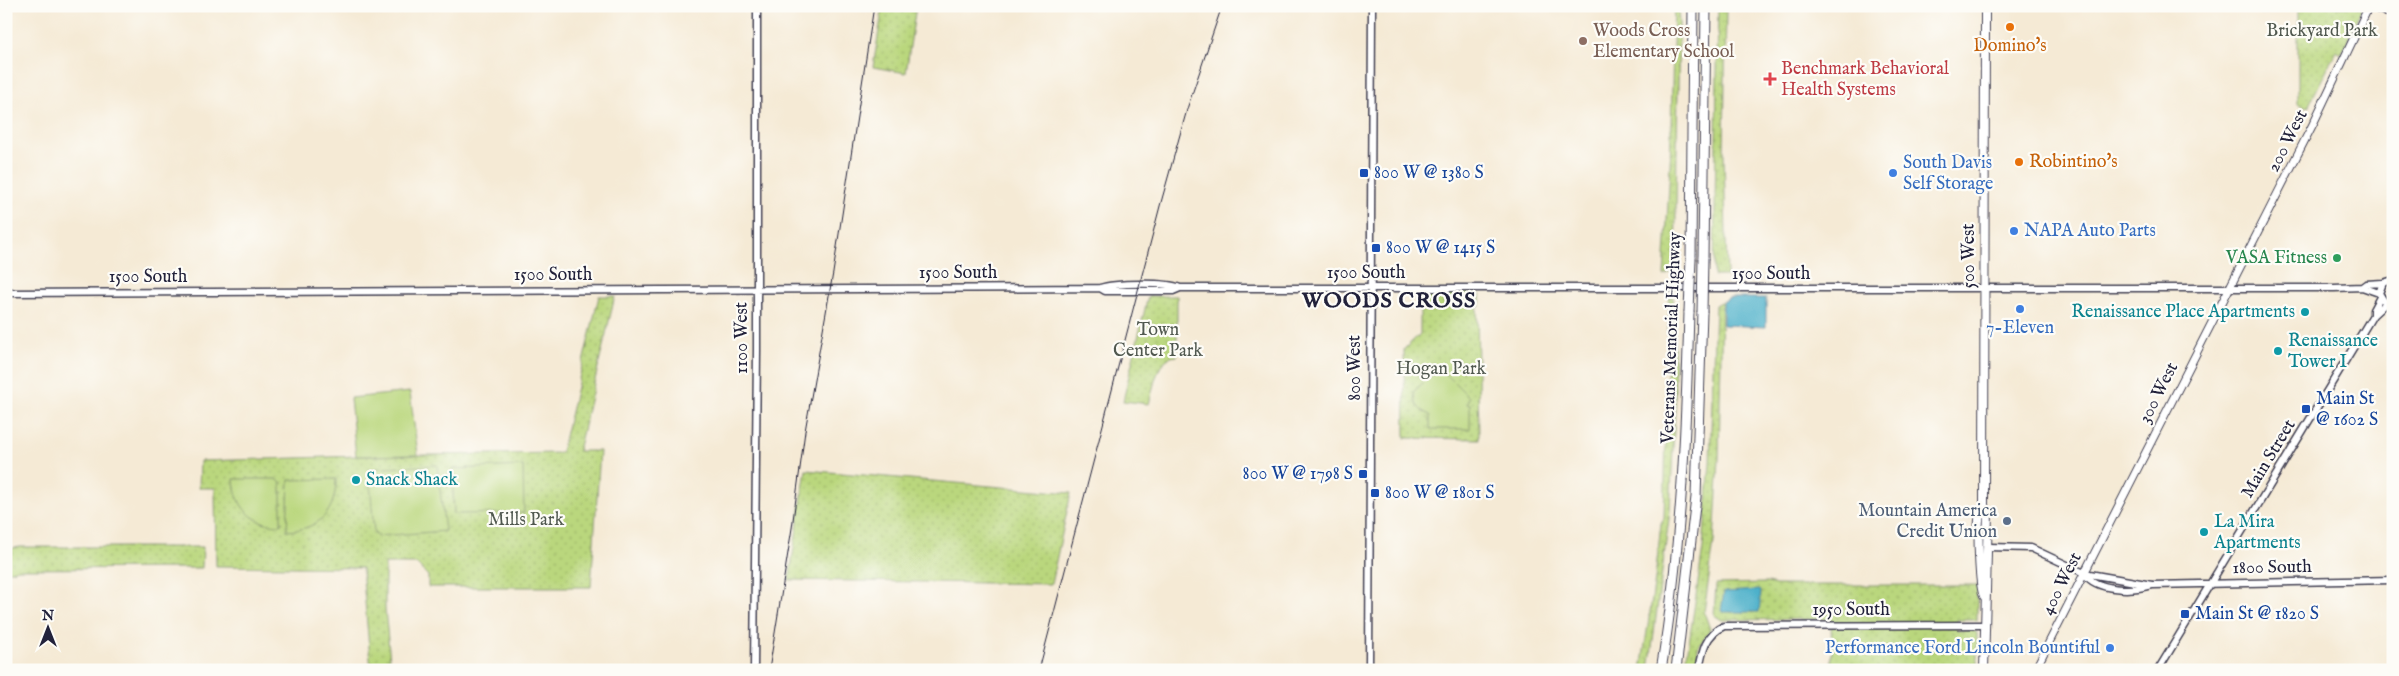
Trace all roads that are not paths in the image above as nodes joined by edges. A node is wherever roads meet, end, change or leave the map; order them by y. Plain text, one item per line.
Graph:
1 (757, 6) edge
2 (1372, 6) edge
3 (1693, 6) edge
4 (1706, 6) edge
5 (1985, 6) edge
6 (2370, 6) edge
7 (2393, 15) edge
8 (2392, 279) edge
9 (2383, 283) junction
10 (2362, 287) junction
11 (1371, 288) junction
12 (2230, 288) junction
13 (757, 289) junction
14 (1984, 289) junction
15 (6, 293) edge
16 (2379, 295) junction
17 (2390, 304) edge
18 (2373, 315) junction
19 (2393, 317) edge
20 (1984, 507) junction
21 (2116, 512) joint
22 (1988, 547) junction
23 (2084, 573) junction
24 (2393, 580) edge
25 (2211, 584) junction
26 (1984, 596) junction
27 (1984, 625) junction
28 (754, 670) edge
29 (1370, 670) edge
30 (1661, 670) edge
31 (1676, 670) edge
32 (1699, 670) edge
33 (1984, 670) edge
34 (2034, 670) edge
35 (2158, 670) edge

1 - 13 street, 1100 West
2 - 11 street, 800 West
3 - 30 highway, Veterans Memorial Highway, bridge
4 - 31 highway, Veterans Memorial Highway, bridge
5 - 14 main road, 500 West
6 - 7 street
6 - 12 main road, 200 West
8 - 9 street, 1500 South
9 - 10 street, 1500 South
9 - 16 street, Main Street
10 - 12 street, 1500 South
10 - 16 street, 1500 South
11 - 13 street, 1500 South
11 - 14 street, 1500 South
11 - 29 street, 800 West
12 - 14 street, 1500 South
12 - 21 main road, 300 West
13 - 15 street, 1500 South
13 - 28 street, 1100 West
14 - 20 main road, 500 West
16 - 17 street
16 - 18 street, Main Street
17 - 18 street, Main Street
17 - 19 street
18 - 25 street, Main Street
20 - 22 main road, 500 West
20 - 26 main road, 500 West
21 - 23 main road, 400 West
22 - 23 street, 1800 South
22 - 26 main road, 500 West
23 - 25 street, 1800 South
23 - 34 main road, 400 West
24 - 25 street, 1800 South
25 - 35 street, Main Street
26 - 27 main road, 500 West
27 - 32 street, 1950 South
27 - 33 main road, 500 West

